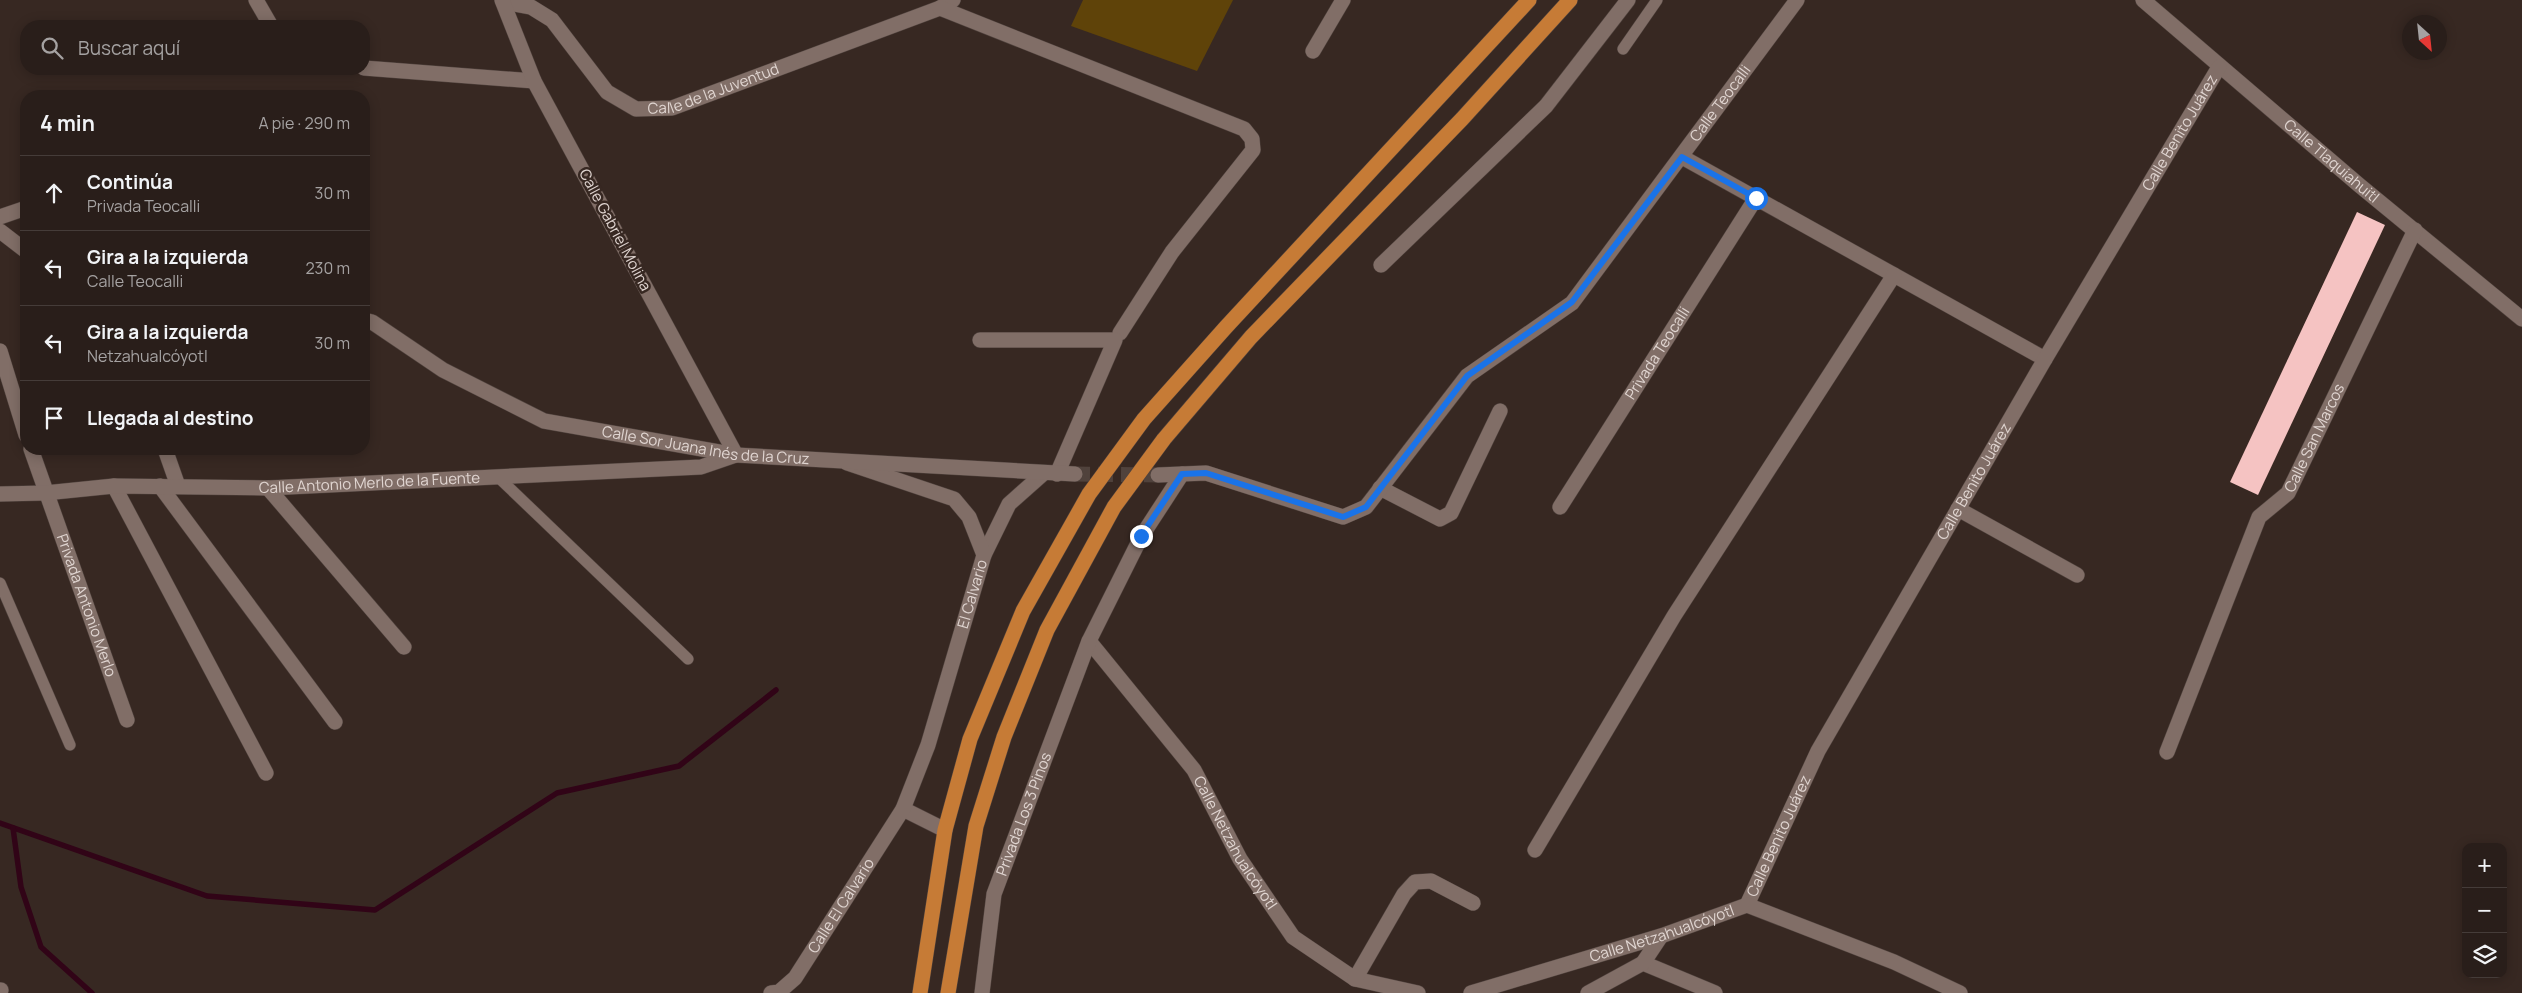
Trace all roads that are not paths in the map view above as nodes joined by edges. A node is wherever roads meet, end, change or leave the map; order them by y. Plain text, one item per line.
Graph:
1 (256, 0) edge
2 (1344, 0) edge
3 (1529, 0) edge
4 (1570, 0) edge
5 (1628, 0) edge
6 (1657, 0) edge
7 (1797, 0) edge
8 (2143, 0) edge
9 (502, 1) edge
10 (947, 4) edge
11 (268, 20) edge
12 (1623, 49) dead end
13 (1313, 51) dead end
14 (2219, 67) junction
15 (370, 68) edge
16 (534, 81) junction
17 (1682, 157) junction
18 (1756, 198) junction
19 (20, 210) edge
20 (0, 217) edge
21 (0, 230) edge
22 (2415, 230) junction
23 (20, 246) edge
24 (1381, 265) dead end
25 (1894, 275) junction
26 (2522, 319) edge
27 (370, 322) edge
28 (1120, 333) dead end
29 (980, 340) dead end
30 (0, 351) edge
31 (2045, 359) junction
32 (1500, 411) dead end
33 (20, 416) edge
34 (33, 455) edge
35 (168, 455) edge
36 (736, 455) junction
37 (838, 460) junction
38 (1051, 474) junction
39 (1075, 474) tunnel mouth
40 (1182, 474) junction
41 (1158, 475) tunnel mouth
42 (498, 477) junction
43 (114, 486) junction
44 (160, 486) junction
45 (178, 486) junction
46 (268, 488) junction
47 (1380, 488) junction
48 (44, 493) junction
49 (0, 494) edge
50 (1560, 507) dead end
51 (1958, 509) junction
52 (984, 555) junction
53 (2077, 575) dead end
54 (0, 583) edge
55 (1088, 641) junction
56 (404, 647) dead end
57 (688, 659) dead end
58 (127, 720) dead end
59 (335, 722) dead end
60 (70, 745) dead end
61 (2167, 752) dead end
62 (266, 773) dead end
63 (903, 809) junction
64 (945, 830) junction
65 (1535, 850) dead end
66 (1473, 904) dead end
67 (1747, 905) junction
68 (1661, 936) junction
69 (1643, 963) junction
70 (1355, 980) junction
71 (1715, 992) edge
72 (771, 993) edge
73 (920, 993) edge
74 (948, 993) edge
75 (982, 993) edge
76 (1418, 993) edge
77 (1471, 993) edge
78 (1588, 993) edge
79 (1960, 993) edge

1 - 11 street
2 - 13 street
3 - 64 highway
4 - 74 highway
5 - 24 street
6 - 12 lane
7 - 17 street, Calle Teocalli
8 - 14 street, Calle Tlaquiahuitl
9 - 10 street, Calle de la Juventud
9 - 16 street, Calle Gabriel Molina
10 - 28 street
14 - 22 street, Calle Tlaquiahuitl
14 - 31 street, Calle Benito Juárez
15 - 16 street
16 - 36 street, Calle Gabriel Molina
17 - 18 street
17 - 47 street, Calle Teocalli
18 - 25 street
18 - 50 street, Privada Teocalli
19 - 20 street
21 - 23 street
22 - 26 street, Calle Tlaquiahuitl
22 - 61 street, Calle San Marcos
25 - 31 street
25 - 65 street
27 - 36 street, Calle Sor Juana Inés de la Cruz
29 - 38 street
30 - 33 street
31 - 51 street, Calle Benito Juárez
32 - 47 street
34 - 48 street, Privada Antonio Merlo
35 - 45 street
36 - 37 street, Calle Sor Juana Inés de la Cruz
36 - 42 street, Calle Antonio Merlo de la Fuente
37 - 38 street, Calle Sor Juana Inés de la Cruz
37 - 52 street, El Calvario
38 - 39 street, Calle Sor Juana Inés de la Cruz
38 - 52 street
40 - 41 street, Calle Teocalli
40 - 47 street, Calle Teocalli
40 - 55 street, Privada Los 3 Pinos
42 - 46 street, Calle Antonio Merlo de la Fuente
42 - 57 lane
43 - 44 street, Calle Antonio Merlo de la Fuente
43 - 48 street, Calle Antonio Merlo de la Fuente
43 - 62 street
44 - 45 street, Calle Antonio Merlo de la Fuente
44 - 59 street
45 - 46 street, Calle Antonio Merlo de la Fuente
46 - 56 street
48 - 49 street, Calle Antonio Merlo de la Fuente
48 - 58 street, Privada Antonio Merlo
51 - 53 street
51 - 67 street, Calle Benito Juárez
52 - 63 street, El Calvario
54 - 60 lane
55 - 70 street, Calle Netzahualcóyotl
55 - 75 street, Privada Los 3 Pinos
63 - 64 street
63 - 72 street, Calle El Calvario
64 - 73 highway
66 - 70 street
67 - 68 street, Calle Netzahualcóyotl
67 - 79 street, Calle Netzahualcóyotl
68 - 69 street
68 - 77 street, Calle Netzahualcóyotl
69 - 71 street
69 - 78 street
70 - 76 street, Calle Netzahualcóyotl

